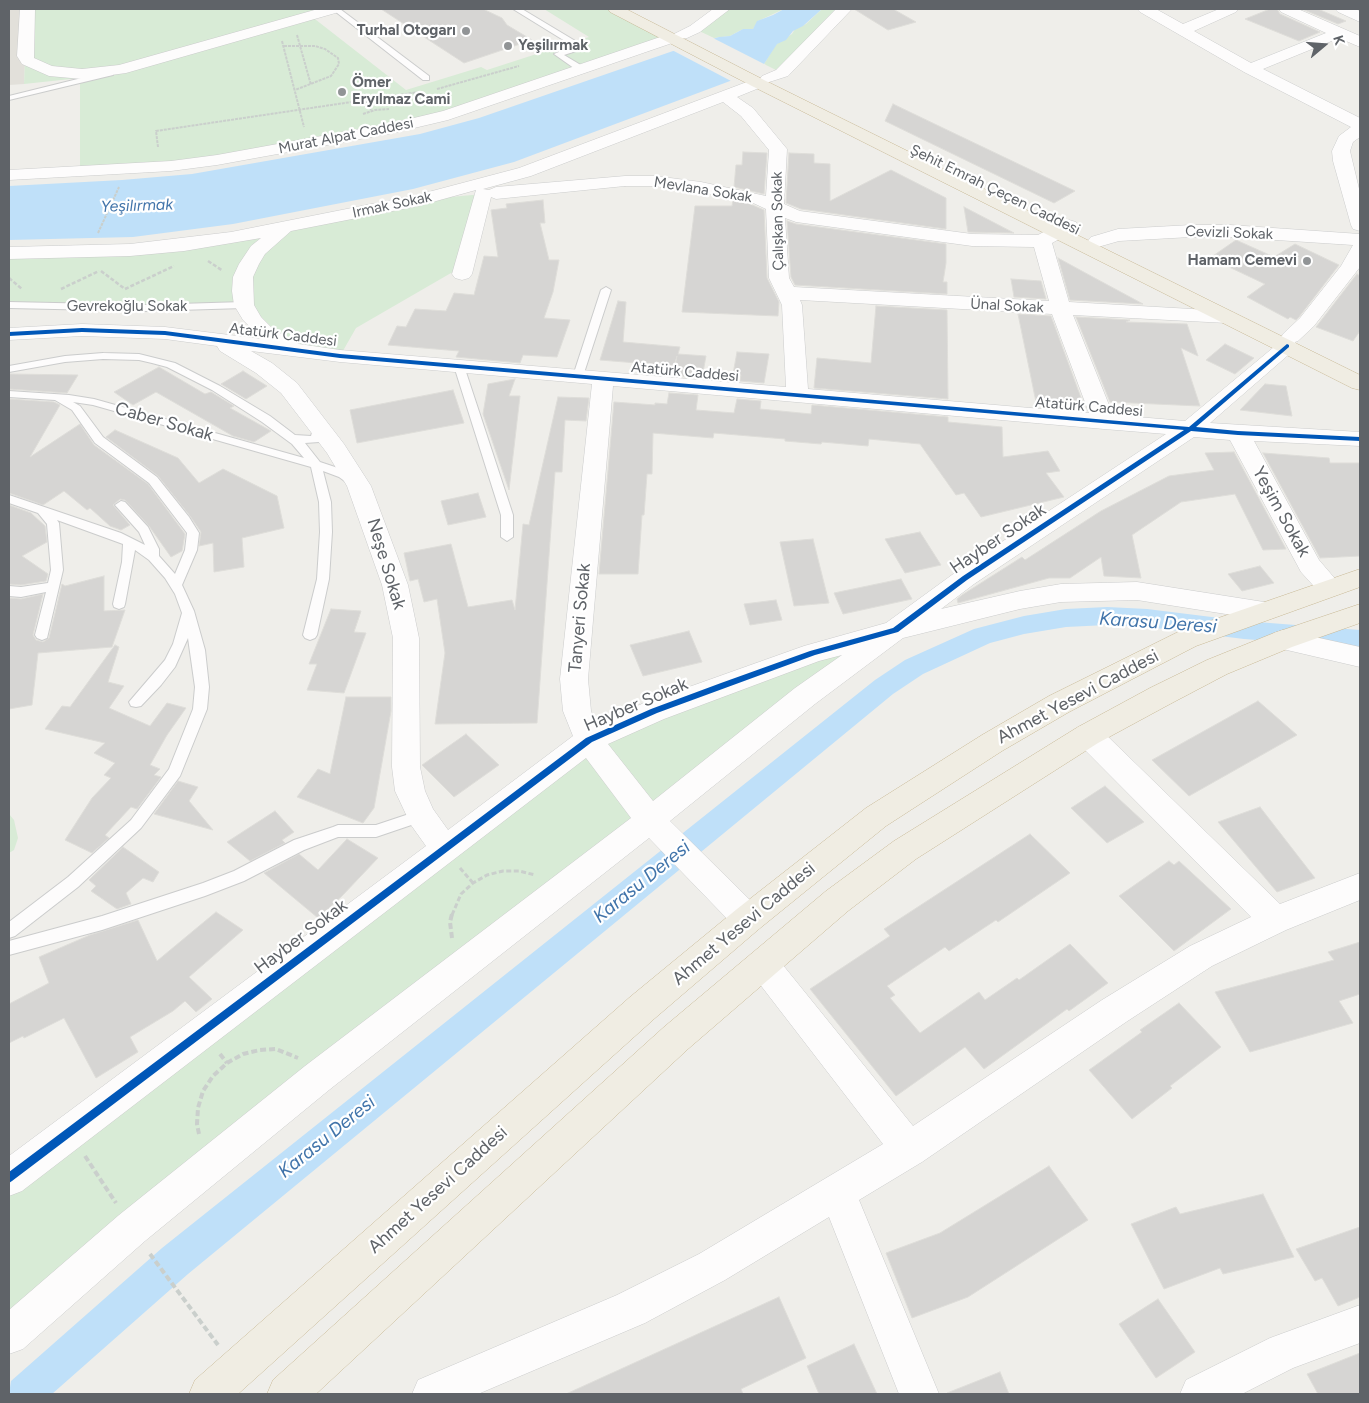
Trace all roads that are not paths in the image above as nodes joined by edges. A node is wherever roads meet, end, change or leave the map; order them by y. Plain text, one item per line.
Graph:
1 (27, 9) edge
2 (335, 9) edge
3 (517, 9) edge
4 (615, 9) edge
5 (631, 9) edge
6 (722, 9) edge
7 (844, 9) edge
8 (1144, 9) edge
9 (1231, 9) edge
10 (1286, 9) edge
11 (1342, 9) edge
12 (1360, 17) edge
13 (1182, 30) junction
14 (1340, 33) junction
15 (682, 40) junction
16 (1360, 42) edge
17 (582, 69) junction
18 (1250, 69) junction
19 (120, 70) junction
20 (426, 78) dead end
21 (763, 81) junction
22 (726, 96) junction
23 (9, 98) edge
24 (1360, 125) edge
25 (1360, 128) edge
26 (9, 175) edge
27 (483, 194) junction
28 (418, 200) junction
29 (775, 207) junction
30 (1360, 225) edge
31 (286, 227) junction
32 (1057, 233) junction
33 (1360, 240) edge
34 (1098, 241) junction
35 (1360, 249) edge
36 (9, 253) edge
37 (462, 274) dead end
38 (606, 290) dead end
39 (786, 293) junction
40 (9, 305) edge
41 (244, 305) junction
42 (1061, 309) junction
43 (1227, 317) junction
44 (9, 334) edge
45 (210, 339) junction
46 (1289, 342) junction
47 (308, 353) junction
48 (459, 366) junction
49 (9, 369) edge
50 (1360, 370) edge
51 (590, 377) junction
52 (1360, 383) edge
53 (9, 394) edge
54 (797, 395) junction
55 (52, 397) junction
56 (1104, 422) junction
57 (319, 425) junction
58 (1190, 429) junction
59 (1238, 433) junction
60 (292, 438) junction
61 (1360, 439) edge
62 (316, 466) junction
63 (359, 486) junction
64 (9, 499) edge
65 (121, 505) dead end
66 (41, 510) junction
67 (507, 536) dead end
68 (129, 542) junction
69 (153, 557) junction
70 (1360, 578) edge
71 (54, 586) junction
72 (176, 586) junction
73 (9, 591) edge
74 (1319, 592) junction
75 (119, 604) dead end
76 (188, 611) junction
77 (1264, 611) junction
78 (1357, 614) edge
79 (894, 630) junction
80 (42, 635) dead end
81 (310, 636) dead end
82 (1283, 640) junction
83 (1360, 657) edge
84 (136, 702) dead end
85 (1088, 735) junction
86 (589, 740) junction
87 (421, 816) junction
88 (655, 826) junction
89 (444, 848) junction
90 (1360, 886) edge
91 (748, 919) junction
92 (1275, 920) junction
93 (9, 931) edge
94 (9, 948) edge
95 (763, 964) junction
96 (909, 1149) junction
97 (9, 1178) edge
98 (838, 1193) junction
99 (1360, 1324) edge
100 (9, 1335) edge
101 (209, 1394) edge
102 (288, 1394) edge
103 (432, 1394) edge
104 (919, 1394) edge
105 (1200, 1394) edge

1 - 19 street
2 - 19 street
2 - 20 lane
3 - 17 lane
4 - 15 highway
5 - 15 highway, Şehit Emrah Çeçen Caddesi
6 - 15 street, Murat Alpat Caddesi
7 - 21 street, Irmak Sokak
8 - 13 street
9 - 13 street
10 - 14 street
11 - 12 street
13 - 18 street
14 - 16 street
14 - 18 street
15 - 17 street, Murat Alpat Caddesi
15 - 21 highway, Şehit Emrah Çeçen Caddesi
17 - 26 street, Murat Alpat Caddesi
18 - 24 street
19 - 23 lane
21 - 22 street, Irmak Sokak
21 - 32 highway, Şehit Emrah Çeçen Caddesi
22 - 28 street, Irmak Sokak
22 - 29 street, Çalışkan Sokak
25 - 30 street
27 - 28 street, Mevlana Sokak
27 - 29 street, Mevlana Sokak
27 - 37 street
28 - 31 street, Irmak Sokak
29 - 32 street, Mevlana Sokak
29 - 39 street, Çalışkan Sokak
31 - 36 street, Irmak Sokak
31 - 41 street
32 - 34 highway, Şehit Emrah Çeçen Caddesi
32 - 42 street
32 - 43 highway, Şehit Emrah Çeçen Caddesi
33 - 34 street, Cevizli Sokak
34 - 46 highway, Şehit Emrah Çeçen Caddesi
35 - 46 street, Hayber Sokak
38 - 51 lane
39 - 42 street, Ünal Sokak
39 - 54 street, Çalışkan Sokak
40 - 41 lane, Gevrekoğlu Sokak
41 - 47 street
42 - 43 street, Ünal Sokak
42 - 56 street
43 - 46 highway, Şehit Emrah Çeçen Caddesi
44 - 45 street, Atatürk Caddesi
45 - 47 street, Atatürk Caddesi
45 - 57 street, Neşe Sokak
46 - 50 highway, Şehit Emrah Çeçen Caddesi
46 - 52 highway, Şehit Emrah Çeçen Caddesi
46 - 58 street, Hayber Sokak
47 - 48 street, Atatürk Caddesi
48 - 51 street, Atatürk Caddesi
48 - 67 lane
49 - 60 lane
51 - 54 street, Atatürk Caddesi
51 - 86 street, Tanyeri Sokak
53 - 55 lane, Caber Sokak
54 - 56 street, Atatürk Caddesi
55 - 62 lane, Caber Sokak
55 - 72 lane
56 - 58 street, Atatürk Caddesi
57 - 60 lane
57 - 63 street, Neşe Sokak
58 - 59 street, Atatürk Caddesi
58 - 79 street, Hayber Sokak
59 - 61 street, Atatürk Caddesi
59 - 74 street, Yeşim Sokak
60 - 62 lane
62 - 63 lane
62 - 81 lane
63 - 87 street, Neşe Sokak
64 - 66 lane
65 - 69 lane
66 - 68 lane
66 - 71 lane
68 - 69 lane
68 - 75 lane
69 - 72 lane
70 - 74 highway, Ahmet Yesevi Caddesi
71 - 73 lane
71 - 80 lane
72 - 76 lane
74 - 77 highway, Ahmet Yesevi Caddesi
76 - 84 lane
76 - 93 lane
77 - 79 street
77 - 91 highway, Ahmet Yesevi Caddesi
78 - 82 highway
79 - 86 street, Hayber Sokak
79 - 88 street
82 - 83 street
82 - 85 highway
85 - 92 street
85 - 95 highway
86 - 88 street, Tanyeri Sokak
86 - 89 street, Hayber Sokak
87 - 89 street, Neşe Sokak
87 - 94 lane
88 - 91 street, Tanyeri Sokak
88 - 100 street
89 - 97 street, Hayber Sokak
90 - 92 street
91 - 101 highway, Ahmet Yesevi Caddesi
92 - 96 street
95 - 96 street
95 - 102 highway
96 - 98 street
98 - 103 street
98 - 104 street
99 - 105 street

